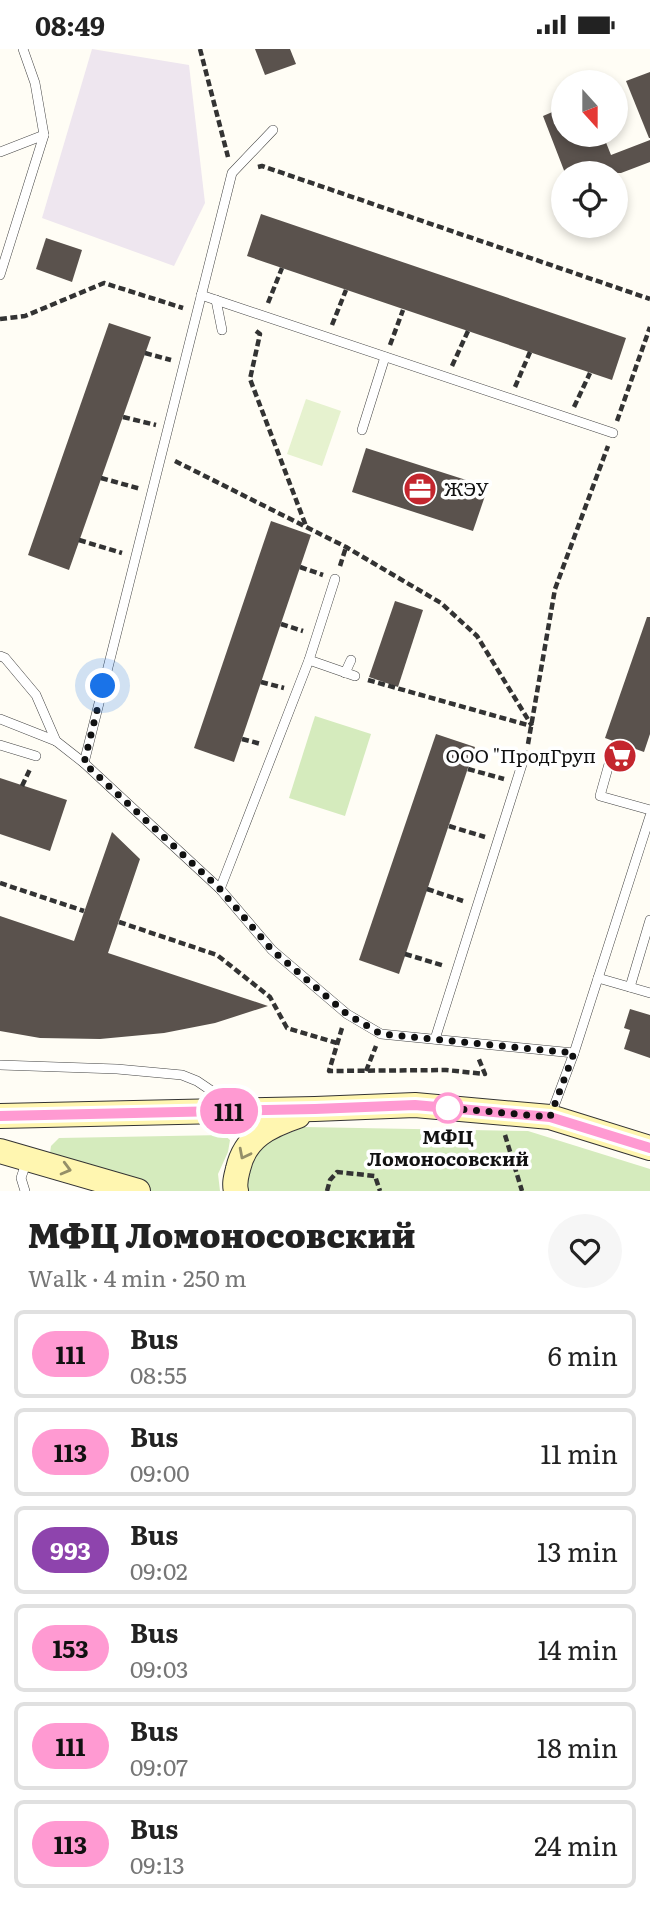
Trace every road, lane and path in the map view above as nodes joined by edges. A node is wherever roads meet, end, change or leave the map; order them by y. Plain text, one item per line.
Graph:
1 (23, 49) edge
2 (200, 49) edge
3 (273, 131) dead end
4 (44, 135) junction
5 (0, 152) edge
6 (232, 173) junction
7 (282, 268) dead end
8 (0, 275) edge
9 (346, 290) dead end
10 (201, 295) junction
11 (650, 299) edge
12 (216, 300) junction
13 (232, 306) junction
14 (403, 310) dead end
15 (197, 312) junction
16 (263, 316) junction
17 (0, 319) edge
18 (650, 327) edge
19 (222, 330) dead end
20 (468, 331) dead end
21 (327, 337) junction
22 (530, 352) dead end
23 (145, 353) dead end
24 (385, 357) junction
25 (184, 364) junction
26 (590, 373) dead end
27 (446, 377) junction
28 (510, 399) junction
29 (123, 417) dead end
30 (569, 419) junction
31 (168, 428) junction
32 (362, 430) dead end
33 (613, 433) junction
34 (161, 454) junction
35 (101, 478) dead end
36 (152, 492) junction
37 (307, 527) junction
38 (79, 540) dead end
39 (135, 557) junction
40 (300, 567) dead end
41 (335, 579) joint
42 (281, 624) dead end
43 (317, 635) junction
44 (0, 656) edge
45 (309, 660) junction
46 (351, 660) dead end
47 (350, 675) junction
48 (261, 682) dead end
49 (297, 692) junction
50 (0, 719) edge
51 (532, 726) junction
52 (56, 741) junction
53 (0, 745) edge
54 (525, 755) joint
55 (36, 756) dead end
56 (84, 763) junction
57 (609, 764) dead end
58 (468, 769) dead end
59 (516, 783) junction
60 (650, 810) edge
61 (650, 816) edge
62 (449, 826) dead end
63 (498, 841) junction
64 (0, 883) edge
65 (220, 889) junction
66 (427, 890) dead end
67 (477, 906) junction
68 (84, 911) dead end
69 (650, 920) edge
70 (119, 922) dead end
71 (405, 954) dead end
72 (457, 970) junction
73 (598, 978) junction
74 (630, 987) junction
75 (650, 992) edge
76 (347, 1014) junction
77 (381, 1034) junction
78 (435, 1039) junction
79 (337, 1043) junction
80 (574, 1053) junction
81 (0, 1065) edge
82 (366, 1071) junction
83 (485, 1074) dead end
84 (315, 1109) junction
85 (242, 1111) junction
86 (0, 1116) edge
87 (550, 1117) junction
88 (503, 1129) dead end
89 (650, 1148) edge
90 (0, 1151) edge
91 (28, 1159) junction
92 (25, 1191) edge
93 (138, 1191) edge
94 (236, 1191) edge
95 (327, 1191) edge
96 (380, 1191) edge
97 (522, 1191) edge

1 - 4 lane
2 - 6 path
3 - 6 lane
4 - 5 lane
4 - 8 lane
6 - 10 lane
6 - 11 path
7 - 16 path
9 - 21 path
10 - 12 lane
10 - 15 lane
12 - 13 lane
12 - 19 lane
13 - 16 lane
13 - 37 path
14 - 24 path
15 - 17 path
15 - 25 lane
16 - 21 lane
18 - 33 path
20 - 27 path
21 - 24 lane
22 - 28 path
23 - 25 path
24 - 27 lane
24 - 32 lane
25 - 31 lane
26 - 30 path
27 - 28 lane
28 - 30 lane
29 - 31 path
30 - 33 lane
31 - 34 lane
33 - 51 path
34 - 36 lane
34 - 37 path
35 - 36 path
36 - 39 lane
37 - 51 path
38 - 39 path
39 - 56 lane
40 - 41 path
41 - 43 lane
42 - 43 path
43 - 45 lane
44 - 52 lane
45 - 47 lane
45 - 49 lane
46 - 47 lane
47 - 51 path
48 - 49 path
49 - 65 lane
50 - 52 lane
51 - 54 path
52 - 56 lane
53 - 55 lane
54 - 59 lane
56 - 65 lane
57 - 60 lane
58 - 59 path
59 - 63 lane
61 - 73 lane
62 - 63 path
63 - 67 lane
64 - 68 path
65 - 76 lane
66 - 67 path
67 - 72 lane
69 - 74 lane
70 - 79 path
71 - 72 path
72 - 78 lane
73 - 74 lane
73 - 80 lane
74 - 75 lane
76 - 77 lane
76 - 79 path
77 - 78 lane
77 - 82 path
78 - 80 lane
79 - 82 path
80 - 87 lane
81 - 85 lane
82 - 83 path
84 - 85 street
84 - 87 street
84 -> 94 street
85 - 86 street
87 - 89 street
88 - 97 path
90 - 91 street
91 - 92 lane
91 -> 93 street
95 - 96 path

